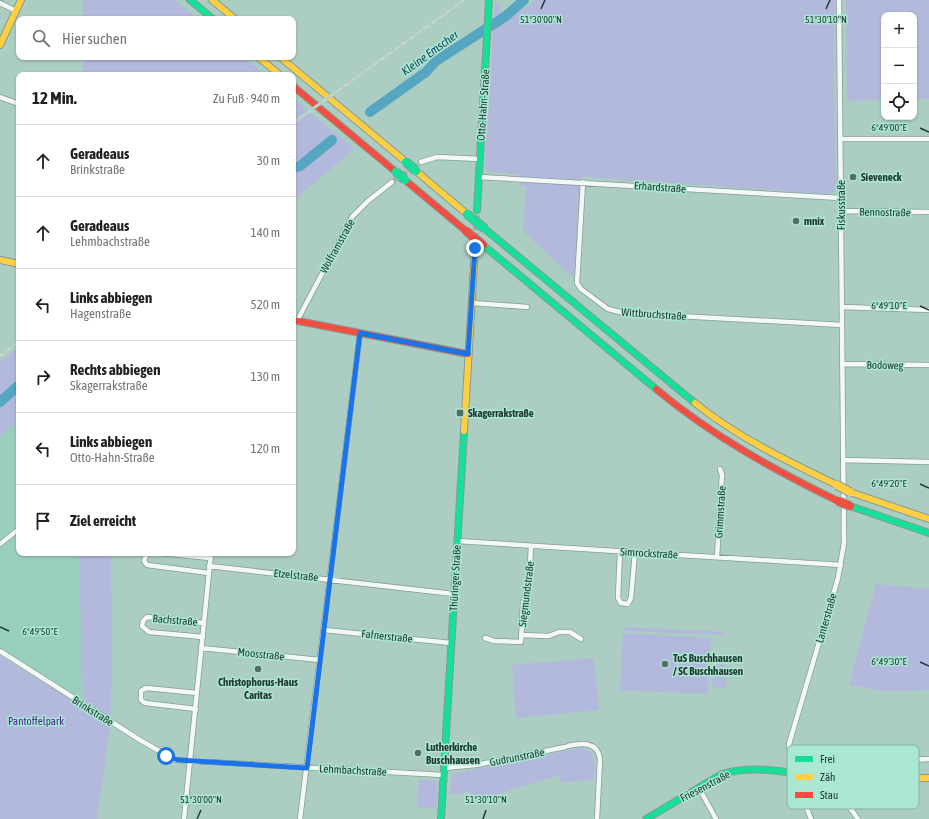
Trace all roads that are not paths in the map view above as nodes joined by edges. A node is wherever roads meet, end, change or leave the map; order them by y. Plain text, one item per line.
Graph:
1 (21, 0) edge
2 (190, 0) edge
3 (212, 0) edge
4 (839, 0) edge
5 (0, 3) edge
6 (489, 3) edge
7 (16, 11) junction
8 (209, 16) edge
9 (231, 16) edge
10 (0, 45) edge
11 (262, 60) edge
12 (284, 60) edge
13 (276, 72) edge
14 (296, 89) edge
15 (0, 97) edge
16 (16, 103) edge
17 (841, 139) junction
18 (929, 139) edge
19 (480, 159) junction
20 (421, 162) tunnel mouth
21 (478, 177) junction
22 (392, 182) tunnel mouth
23 (583, 182) junction
24 (841, 198) junction
25 (477, 210) tunnel mouth
26 (841, 211) junction
27 (929, 212) edge
28 (475, 248) tunnel mouth
29 (0, 260) edge
30 (16, 263) edge
31 (472, 303) junction
32 (527, 307) dead end
33 (842, 307) junction
34 (929, 310) edge
35 (296, 318) edge
36 (296, 320) edge
37 (842, 325) junction
38 (360, 333) junction
39 (468, 354) junction
40 (842, 364) junction
41 (929, 366) edge
42 (843, 411) joint
43 (844, 460) junction
44 (929, 462) edge
45 (720, 469) dead end
46 (929, 519) edge
47 (16, 531) edge
48 (929, 533) edge
49 (457, 541) junction
50 (0, 544) edge
51 (531, 546) junction
52 (620, 551) junction
53 (635, 552) junction
54 (146, 556) edge
55 (210, 556) edge
56 (717, 557) junction
57 (841, 565) junction
58 (210, 566) junction
59 (209, 573) junction
60 (331, 579) junction
61 (454, 594) junction
62 (204, 623) junction
63 (324, 630) junction
64 (521, 635) junction
65 (203, 637) junction
66 (485, 638) dead end
67 (581, 639) dead end
68 (451, 643) junction
69 (202, 648) junction
70 (0, 651) edge
71 (320, 660) junction
72 (197, 693) junction
73 (196, 708) junction
74 (789, 745) edge
75 (929, 759) edge
76 (919, 760) edge
77 (190, 761) junction
78 (307, 768) junction
79 (444, 772) junction
80 (787, 772) edge
81 (699, 788) junction
82 (807, 809) edge
83 (851, 809) edge
84 (184, 819) edge
85 (300, 819) edge
86 (441, 819) edge
87 (597, 819) edge
88 (646, 819) edge
89 (716, 819) edge
90 (811, 819) edge
91 (858, 819) edge

1 - 7 main road
2 - 8 main road
3 - 9 main road
4 - 17 street, Fiskusstraße
5 - 7 street
6 - 19 main road, Otto-Hahn-Straße
7 - 10 main road
11 - 13 main road
12 - 46 main road, bridge
14 - 48 main road, bridge
15 - 16 street
17 - 18 street
17 - 24 street, Fiskusstraße
19 - 20 street
19 - 21 main road, Otto-Hahn-Straße
21 - 23 street, Erhardstraße
21 - 25 main road, Otto-Hahn-Straße
22 - 35 street, Wolframstraße
23 - 24 street, Erhardstraße
23 - 37 street, Wittbruchstraße
24 - 26 street, Fiskusstraße
26 - 27 street, Bennostraße
26 - 33 street, Fiskusstraße
28 - 31 main road
29 - 30 main road
31 - 32 street
31 - 39 main road, Thüringer Straße
33 - 34 street
33 - 37 street, Fiskusstraße
36 - 38 main road
37 - 40 street, Fiskusstraße
38 - 39 main road
38 - 60 street
39 - 49 main road, Thüringer Straße
40 - 41 street, Bodoweg
40 - 42 street, Fiskusstraße
42 - 43 street, Lanterstraße
43 - 44 street
43 - 57 street, Lanterstraße
45 - 56 street, Grimmstraße
47 - 50 street
49 - 51 street, Simrockstraße
49 - 61 main road, Thüringer Straße
51 - 52 street, Simrockstraße
51 - 64 street, Siegmundstraße
52 - 53 street, Simrockstraße
52 - 53 street
53 - 56 street, Simrockstraße
54 - 59 street
55 - 58 street, Bachstraße
56 - 57 street, Simrockstraße
57 - 74 street, Lanterstraße
58 - 59 street, Bachstraße
58 - 60 street, Etzelstraße
59 - 62 street, Bachstraße
60 - 61 street, Etzelstraße
60 - 63 street
61 - 68 main road, Thüringer Straße
62 - 65 street, Bachstraße
62 - 65 street, Bachstraße
63 - 68 street, Fafnerstraße
63 - 71 street
64 - 66 street, Siegmundstraße
64 - 67 street
65 - 69 street, Bachstraße
68 - 79 main road, Thüringer Straße
69 - 71 street, Moosstraße
69 - 72 street, Bachstraße
70 - 77 street, Brinkstraße
71 - 78 street
72 - 73 street, Bachstraße
72 - 73 street
73 - 77 street, Bachstraße
75 - 76 street, Friesenstraße
77 - 78 street, Lehmbachstraße
77 - 84 street, Bachstraße
78 - 79 street, Lehmbachstraße
78 - 85 street
79 - 86 main road, Thüringer Straße
79 - 87 street, Gudrunstraße
80 - 81 main road, Friesenstraße
81 - 88 main road, Friesenstraße
81 - 89 street
82 - 90 street, Lanterstraße
83 - 91 street

